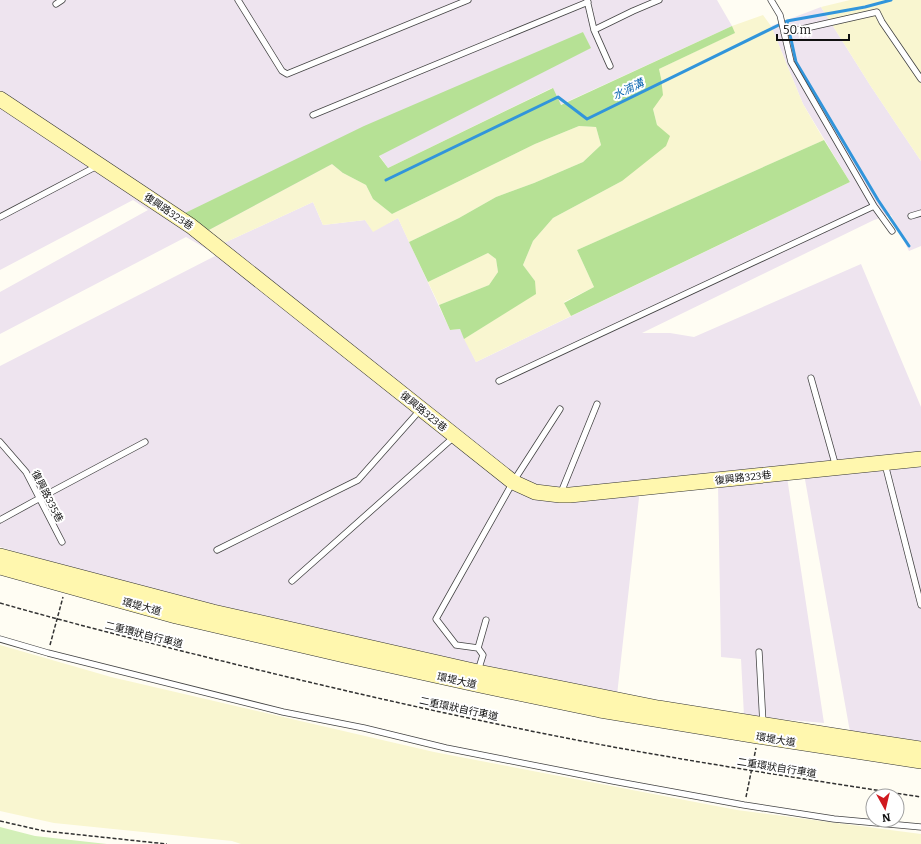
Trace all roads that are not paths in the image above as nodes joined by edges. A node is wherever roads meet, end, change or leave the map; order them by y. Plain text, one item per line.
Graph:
1 (62, 0) edge
2 (238, 0) edge
3 (468, 0) edge
4 (659, 0) edge
5 (771, 0) edge
6 (588, 1) edge
7 (56, 4) dead end
8 (594, 30) junction
9 (784, 33) junction
10 (610, 66) dead end
11 (921, 79) edge
12 (0, 99) edge
13 (313, 115) dead end
14 (99, 165) junction
15 (874, 206) junction
16 (921, 213) edge
17 (911, 216) dead end
18 (0, 217) edge
19 (892, 231) dead end
20 (811, 378) dead end
21 (499, 381) dead end
22 (597, 404) dead end
23 (422, 409) junction
24 (560, 409) dead end
25 (455, 436) junction
26 (0, 442) edge
27 (146, 442) dead end
28 (921, 458) edge
29 (884, 462) junction
30 (836, 467) junction
31 (513, 482) junction
32 (560, 495) junction
33 (40, 498) junction
34 (0, 520) edge
35 (62, 542) dead end
36 (217, 550) dead end
37 (0, 556) edge
38 (0, 567) edge
39 (292, 580) dead end
40 (921, 605) edge
41 (486, 620) dead end
42 (0, 639) edge
43 (478, 648) junction
44 (759, 652) dead end
45 (478, 672) junction
46 (763, 724) junction
47 (921, 749) edge
48 (921, 761) edge
49 (921, 827) edge

1 - 7 lane
2 - 3 lane
4 - 8 lane
5 - 9 lane
6 - 8 lane
6 - 13 lane
8 - 10 lane
9 - 11 lane
9 - 15 lane
12 - 14 street, 復興路323巷
14 - 18 lane
14 - 23 street, 復興路323巷
15 - 19 lane
15 - 21 lane
16 - 17 lane
20 - 30 lane
22 - 32 lane
23 - 25 street, 復興路323巷
23 - 36 lane
24 - 31 lane
25 - 31 street, 復興路323巷
25 - 39 lane
26 - 33 lane, 復興路335巷
27 - 33 lane
28 - 29 street, 復興路323巷
29 - 30 street, 復興路323巷
29 - 40 lane
30 - 32 street, 復興路323巷
31 - 32 street, 復興路323巷
31 - 43 lane
33 - 34 lane
33 - 35 lane, 復興路335巷
37 - 45 street, 環堤大道
38 - 48 street, 環堤大道
41 - 43 lane
42 - 49 lane
43 - 45 lane
44 - 46 lane
45 - 46 street, 環堤大道
46 - 47 street, 環堤大道

